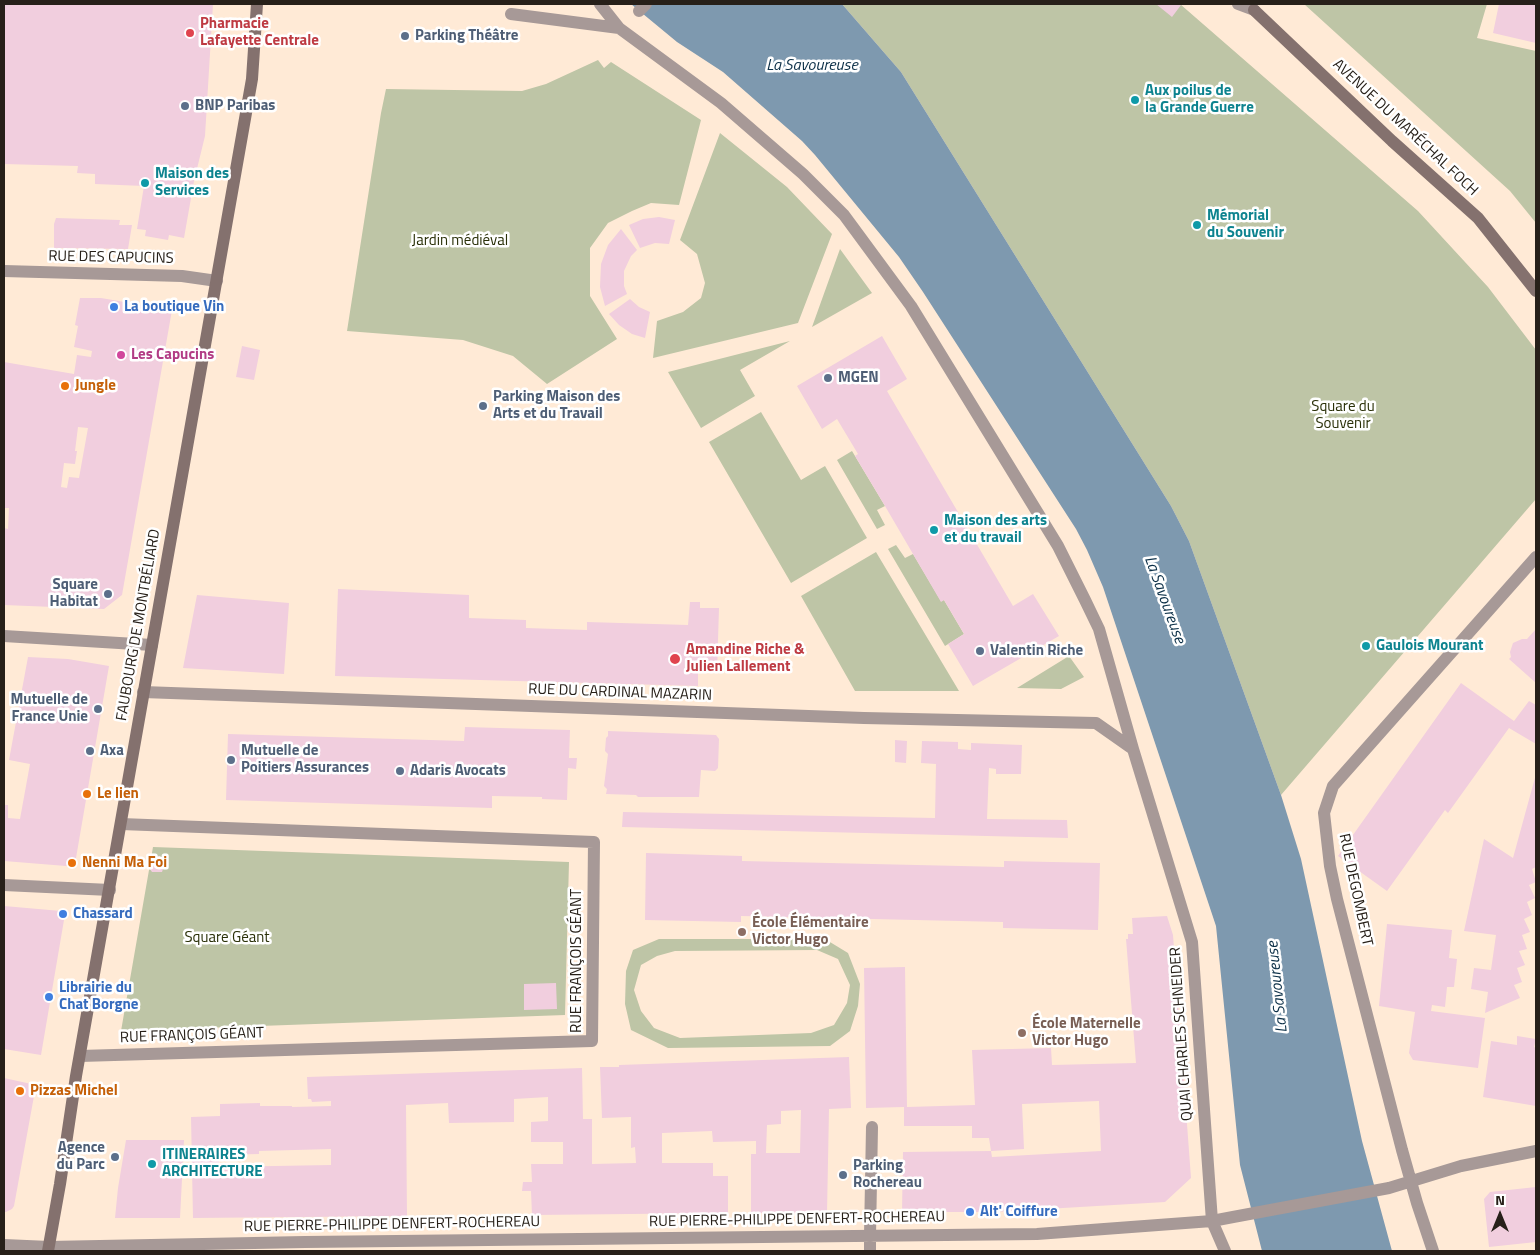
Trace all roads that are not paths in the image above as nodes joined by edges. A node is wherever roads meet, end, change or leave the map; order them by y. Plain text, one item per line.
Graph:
1 (257, 4) edge
2 (600, 4) edge
3 (1238, 4) edge
4 (1251, 7) edge
5 (511, 14) dead end
6 (619, 28) junction
7 (4, 271) edge
8 (217, 281) junction
9 (1536, 291) edge
10 (1536, 556) edge
11 (4, 636) edge
12 (152, 645) junction
13 (143, 692) junction
14 (1133, 749) junction
15 (121, 824) junction
16 (4, 885) edge
17 (110, 890) junction
18 (80, 1056) junction
19 (872, 1127) dead end
20 (1536, 1151) edge
21 (1411, 1180) junction
22 (1212, 1220) junction
23 (870, 1236) junction
24 (4, 1245) edge
25 (49, 1249) edge
26 (870, 1251) edge
27 (1226, 1251) edge
28 (1433, 1251) edge

1 - 8 main road, FAUBOURG DE MONTBÉLIARD
2 - 6 street
3 - 4 street, AVENUE DU MARÉCHAL FOCH
4 - 9 main road, AVENUE DU MARÉCHAL FOCH
5 - 6 street
6 - 14 street, QUAI CHARLES SCHNEIDER
7 - 8 street, RUE DES CAPUCINS
8 - 12 main road, FAUBOURG DE MONTBÉLIARD
10 - 21 street, RUE DEGOMBERT
11 - 12 street
12 - 13 main road, FAUBOURG DE MONTBÉLIARD
13 - 14 street, RUE DU CARDINAL MAZARIN
13 - 15 main road, FAUBOURG DE MONTBÉLIARD
14 - 22 street, QUAI CHARLES SCHNEIDER
15 - 17 main road, FAUBOURG DE MONTBÉLIARD
15 - 18 street, RUE FRANÇOIS GÉANT
16 - 17 street
17 - 18 main road, FAUBOURG DE MONTBÉLIARD
18 - 25 main road, FAUBOURG DE MONTBÉLIARD
19 - 23 street
20 - 21 street, RUE PIERRE-PHILIPPE DENFERT-ROCHEREAU
21 - 22 street, RUE PIERRE-PHILIPPE DENFERT-ROCHEREAU
21 - 28 street, RUE DEGOMBERT
22 - 23 street, RUE PIERRE-PHILIPPE DENFERT-ROCHEREAU
22 - 27 street
23 - 25 street, RUE PIERRE-PHILIPPE DENFERT-ROCHEREAU
23 - 26 street
24 - 25 street, RUE PIERRE-PHILIPPE DENFERT-ROCHEREAU

